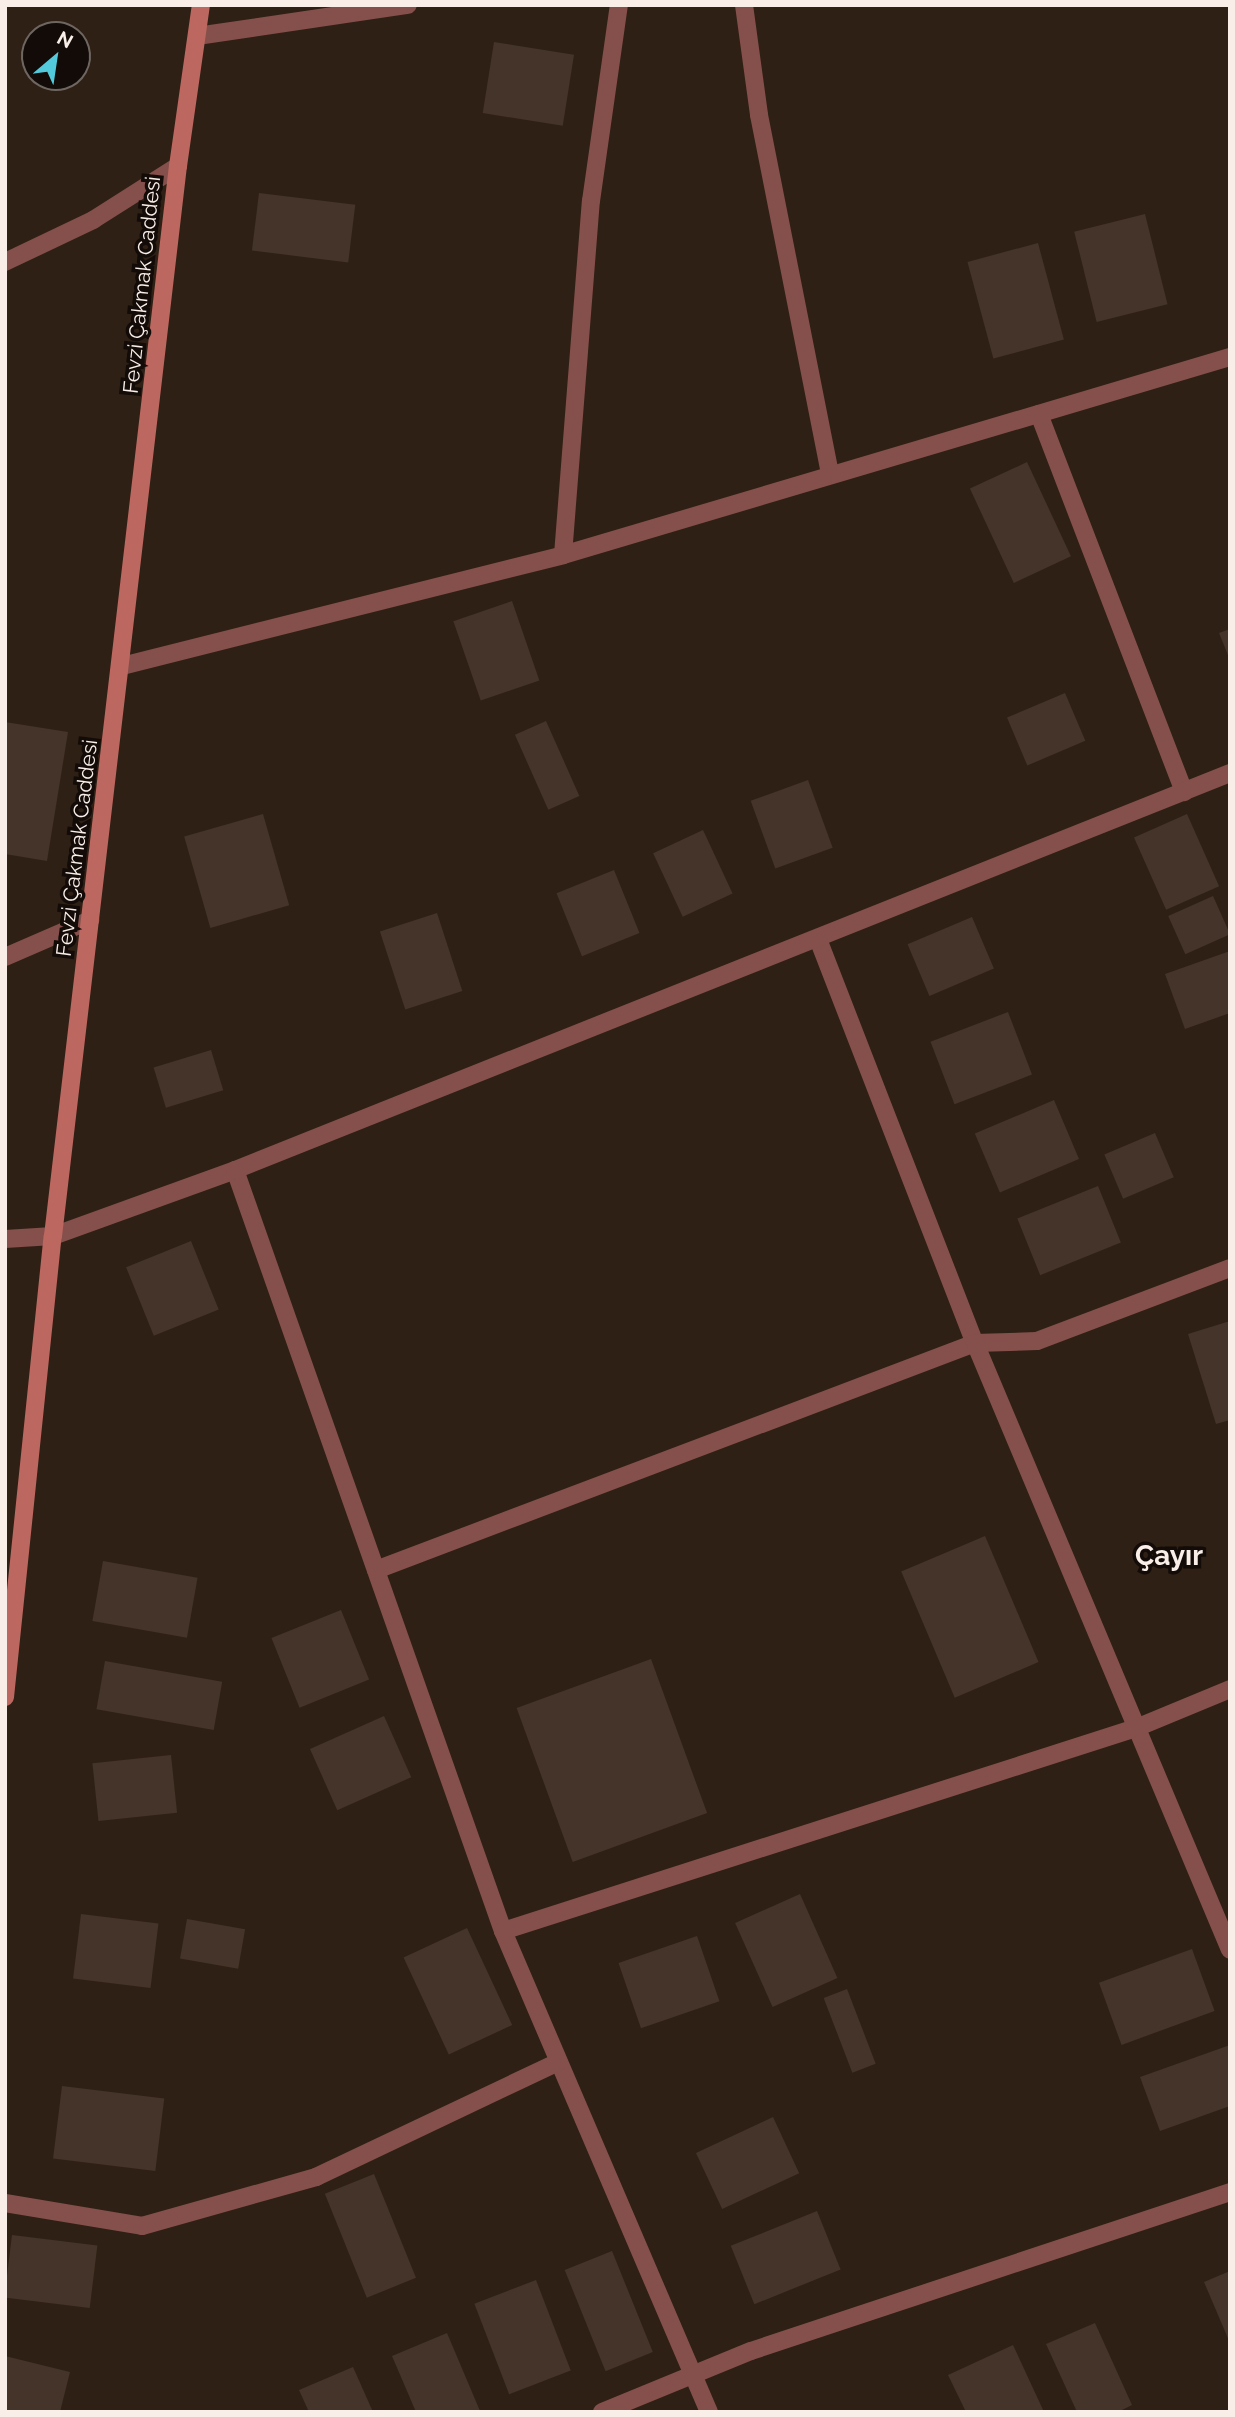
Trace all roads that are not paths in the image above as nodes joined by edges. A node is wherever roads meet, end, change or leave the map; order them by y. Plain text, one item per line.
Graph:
1 (201, 5) edge
2 (408, 5) edge
3 (618, 5) edge
4 (744, 5) edge
5 (197, 36) junction
6 (178, 166) junction
7 (5, 262) edge
8 (1230, 357) edge
9 (1039, 414) junction
10 (830, 475) junction
11 (563, 555) junction
12 (122, 666) junction
13 (1230, 773) edge
14 (1184, 792) junction
15 (90, 920) junction
16 (818, 939) junction
17 (5, 957) edge
18 (235, 1170) junction
19 (53, 1236) junction
20 (5, 1239) edge
21 (1230, 1268) edge
22 (975, 1343) junction
23 (376, 1570) junction
24 (12, 1572) edge
25 (1230, 1689) edge
26 (5, 1697) edge
27 (1136, 1728) junction
28 (503, 1931) junction
29 (1230, 1950) edge
30 (558, 2062) junction
31 (1230, 2192) edge
32 (5, 2203) edge
33 (691, 2376) junction
34 (602, 2412) edge
35 (709, 2412) edge

1 - 5 main road, Fevzi Çakmak Caddesi
2 - 5 street
3 - 11 street
4 - 10 street
5 - 6 main road, Fevzi Çakmak Caddesi
6 - 7 street
6 - 12 main road, Fevzi Çakmak Caddesi
8 - 9 street
9 - 10 street
9 - 14 street
10 - 11 street
11 - 12 street
12 - 15 main road, Fevzi Çakmak Caddesi
13 - 14 street
14 - 16 street
15 - 17 street
15 - 19 main road, Fevzi Çakmak Caddesi
16 - 18 street
16 - 22 street
18 - 19 street
18 - 23 street
19 - 20 street
19 - 24 main road, Fevzi Çakmak Caddesi
21 - 22 street
22 - 23 street
22 - 27 street
23 - 28 street
24 - 26 main road, Fevzi Çakmak Caddesi
25 - 27 street
27 - 28 street
27 - 29 street
28 - 30 street
30 - 32 street
30 - 33 street
31 - 33 street
33 - 34 street
33 - 35 street

